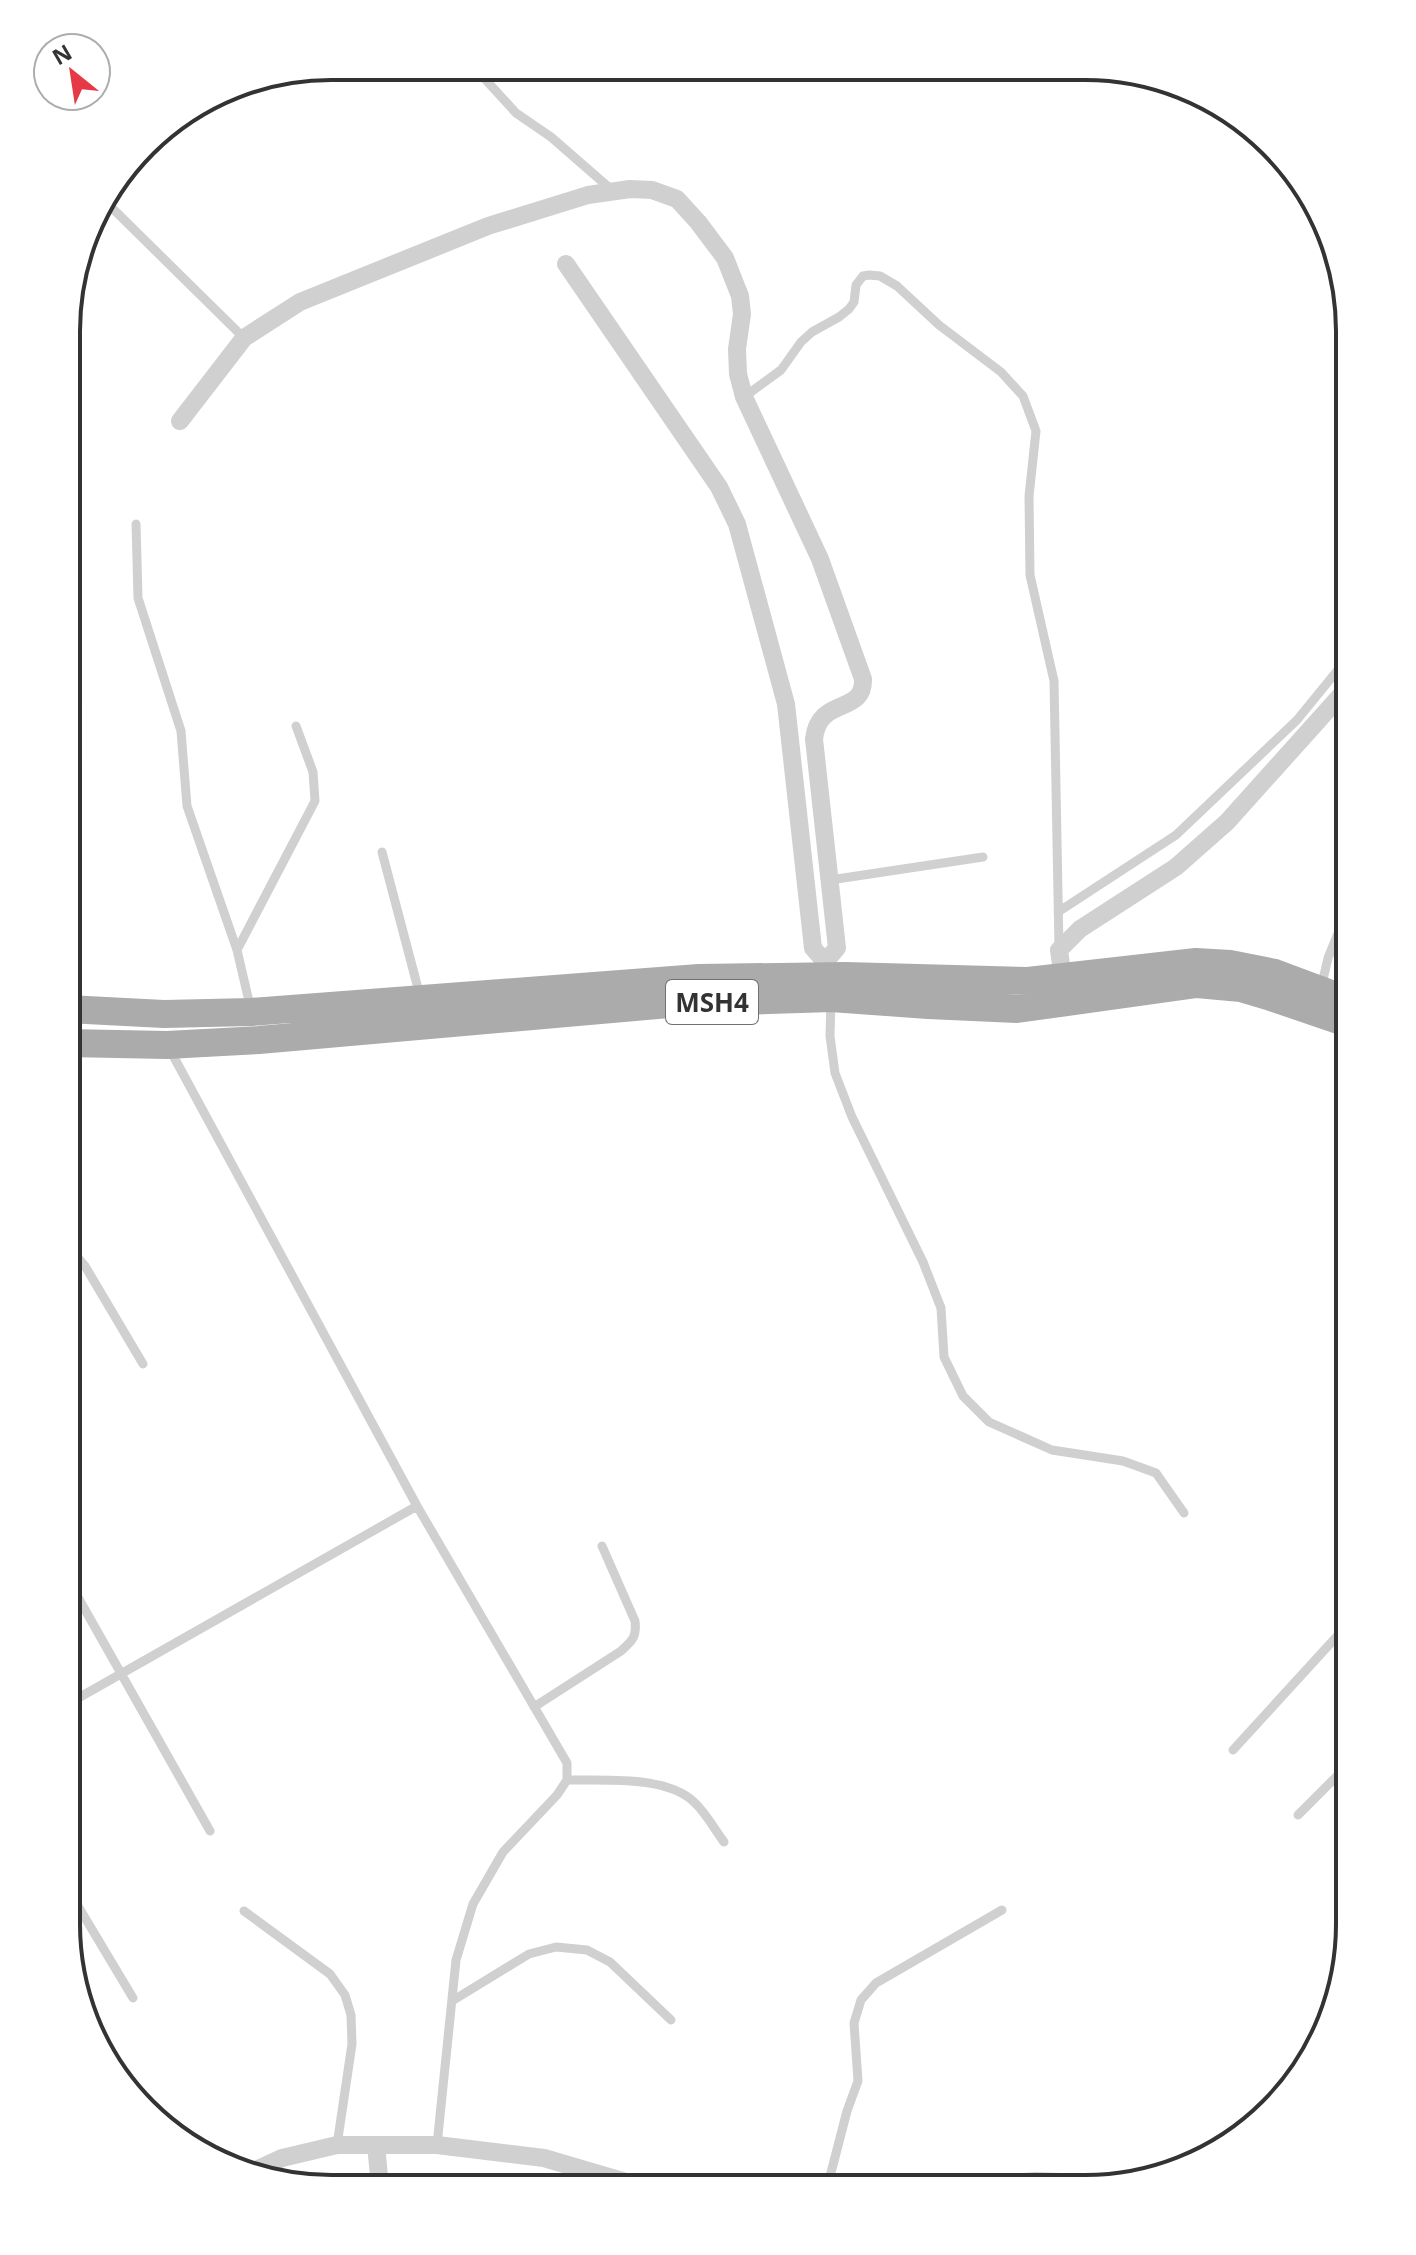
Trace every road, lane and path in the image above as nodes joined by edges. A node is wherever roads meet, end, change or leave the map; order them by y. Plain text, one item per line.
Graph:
1 (486, 80) edge
2 (613, 191) junction
3 (113, 209) edge
4 (566, 264) dead end
5 (244, 338) junction
6 (744, 397) junction
7 (180, 421) dead end
8 (136, 524) dead end
9 (1336, 672) edge
10 (1336, 701) edge
11 (296, 726) dead end
12 (382, 852) dead end
13 (983, 857) dead end
14 (830, 880) junction
15 (1058, 912) junction
16 (1336, 939) edge
17 (237, 950) junction
18 (1059, 950) junction
19 (828, 979) junction
20 (1064, 990) junction
21 (1318, 1000) junction
22 (1336, 1001) edge
23 (80, 1010) edge
24 (251, 1012) junction
25 (425, 1012) junction
26 (1336, 1013) edge
27 (259, 1040) junction
28 (80, 1043) edge
29 (167, 1045) junction
30 (80, 1260) edge
31 (143, 1364) dead end
32 (417, 1506) junction
33 (1184, 1513) dead end
34 (602, 1546) dead end
35 (80, 1600) edge
36 (1335, 1638) edge
37 (122, 1673) junction
38 (80, 1697) edge
39 (534, 1707) junction
40 (1233, 1750) dead end
41 (1335, 1778) edge
42 (567, 1780) junction
43 (1298, 1815) dead end
44 (210, 1831) dead end
45 (724, 1842) dead end
46 (80, 1909) edge
47 (1002, 1910) dead end
48 (244, 1911) dead end
49 (133, 1998) dead end
50 (452, 2001) junction
51 (671, 2020) dead end
52 (337, 2145) junction
53 (376, 2145) junction
54 (437, 2145) junction
55 (265, 2166) edge
56 (379, 2175) edge
57 (602, 2175) edge
58 (830, 2175) edge

1 - 2 lane
2 - 5 street
2 - 6 street
3 - 5 lane
4 - 19 street
5 - 7 street
6 - 14 street
6 - 15 lane
8 - 17 lane
9 - 15 lane
10 - 18 street
11 - 17 lane
12 - 25 lane
13 - 14 lane
14 - 19 street
15 - 18 lane
16 - 21 lane
17 - 24 lane
18 - 20 street
19 - 20 main road, MSH4
19 - 25 main road, MSH4
19 - 33 lane
20 - 21 main road, MSH4
21 - 22 main road, MSH4
21 - 26 main road, MSH4
23 - 24 main road, MSH4
24 - 25 main road, MSH4
24 - 27 lane
25 - 27 main road, MSH4
27 - 29 main road, MSH4
28 - 29 main road, MSH4
29 - 32 lane
30 - 31 lane
32 - 37 lane
32 - 39 lane
34 - 39 lane
35 - 37 lane
36 - 40 lane
37 - 38 lane
37 - 44 lane
39 - 42 lane
41 - 43 lane
42 - 45 lane
42 - 50 lane
46 - 49 lane
47 - 58 lane
48 - 52 lane
50 - 51 lane
50 - 54 lane
52 - 53 street
52 - 55 street
53 - 54 street
53 - 56 street
54 - 57 street

